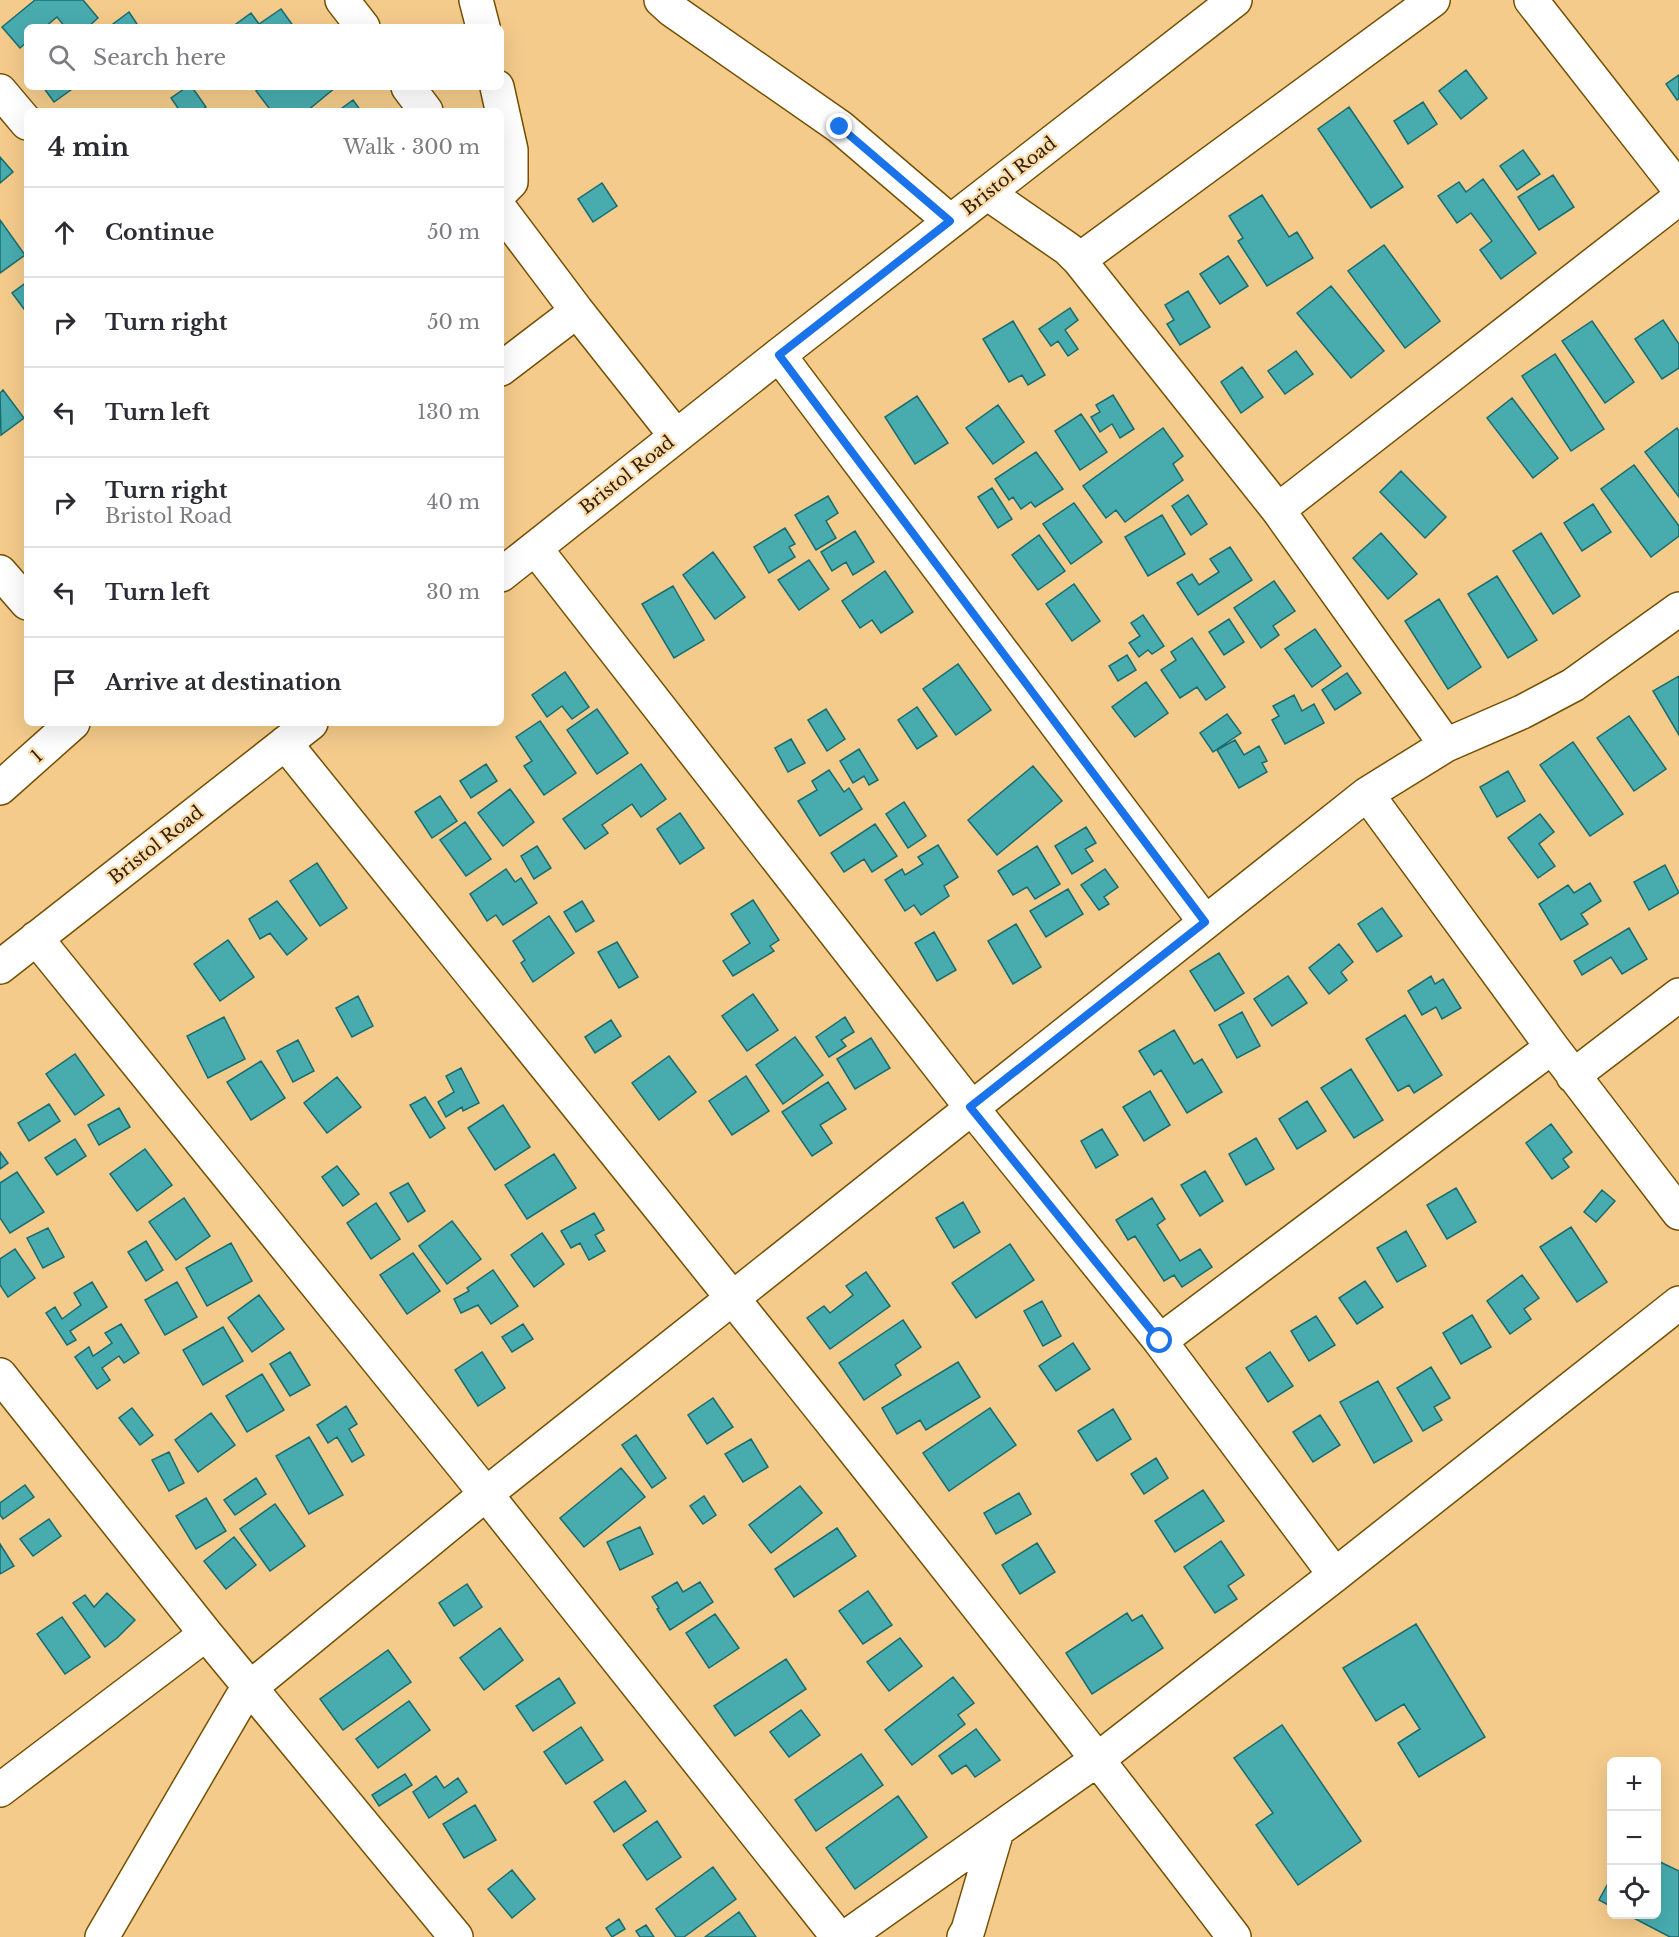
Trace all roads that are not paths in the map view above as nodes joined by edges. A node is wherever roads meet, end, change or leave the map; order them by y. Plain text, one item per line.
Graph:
1 (342, 0) edge
2 (476, 0) edge
3 (661, 0) edge
4 (1235, 0) edge
5 (1433, 0) edge
6 (1531, 0) edge
7 (361, 24) edge
8 (482, 24) edge
9 (410, 90) edge
10 (497, 90) edge
11 (0, 91) edge
12 (424, 108) edge
13 (501, 108) edge
14 (24, 119) edge
15 (504, 121) edge
16 (504, 189) edge
17 (1679, 189) edge
18 (987, 193) junction
19 (1679, 198) edge
20 (504, 214) edge
21 (950, 221) junction
22 (1079, 260) junction
23 (577, 311) junction
24 (779, 355) junction
25 (504, 367) edge
26 (676, 436) junction
27 (1278, 510) junction
28 (535, 548) junction
29 (0, 572) edge
30 (504, 572) edge
31 (24, 600) edge
32 (1679, 609) edge
33 (70, 726) edge
34 (307, 726) edge
35 (285, 743) junction
36 (1446, 746) junction
37 (0, 788) edge
38 (1367, 794) junction
39 (1205, 922) junction
40 (36, 938) junction
41 (0, 967) edge
42 (1679, 995) edge
43 (1552, 1047) junction
44 (1573, 1076) junction
45 (970, 1107) junction
46 (1679, 1213) edge
47 (732, 1298) junction
48 (1679, 1302) edge
49 (1160, 1341) junction
50 (0, 1375) edge
51 (11, 1412) edge
52 (486, 1494) junction
53 (1335, 1575) junction
54 (206, 1634) junction
55 (251, 1687) junction
56 (1098, 1759) junction
57 (0, 1790) edge
58 (997, 1830) junction
59 (102, 1937) edge
60 (456, 1937) edge
61 (838, 1937) edge
62 (846, 1937) edge
63 (964, 1937) edge
64 (1234, 1937) edge

1 - 7 street
2 - 8 street
3 - 21 street
4 - 18 street, Bristol Road
5 - 22 street
6 - 17 street
9 - 12 street
10 - 13 street
11 - 14 street
15 - 16 street
18 - 21 street, Bristol Road
18 - 22 street
19 - 27 street
20 - 23 street
21 - 24 street, Bristol Road
22 - 27 street
23 - 25 street
23 - 26 street
24 - 26 street, Bristol Road
24 - 39 street
26 - 28 street, Bristol Road
27 - 36 street
28 - 30 street, Bristol Road
28 - 45 street
29 - 31 street
32 - 36 street
33 - 37 street, 1
34 - 35 street, Bristol Road
35 - 40 street, Bristol Road
35 - 47 street
36 - 38 street
38 - 39 street
38 - 43 street
39 - 45 street
40 - 41 street, Bristol Road
40 - 52 street
42 - 44 street
43 - 44 street
43 - 49 street
44 - 46 street
45 - 47 street
45 - 49 street
47 - 52 street
47 - 56 street
48 - 53 street
49 - 53 street
50 - 51 street
51 - 54 street
52 - 55 street
52 - 61 street
53 - 56 street
54 - 55 street
54 - 57 street
55 - 59 street
55 - 60 street
56 - 58 street
56 - 64 street
58 - 62 street
58 - 63 street

